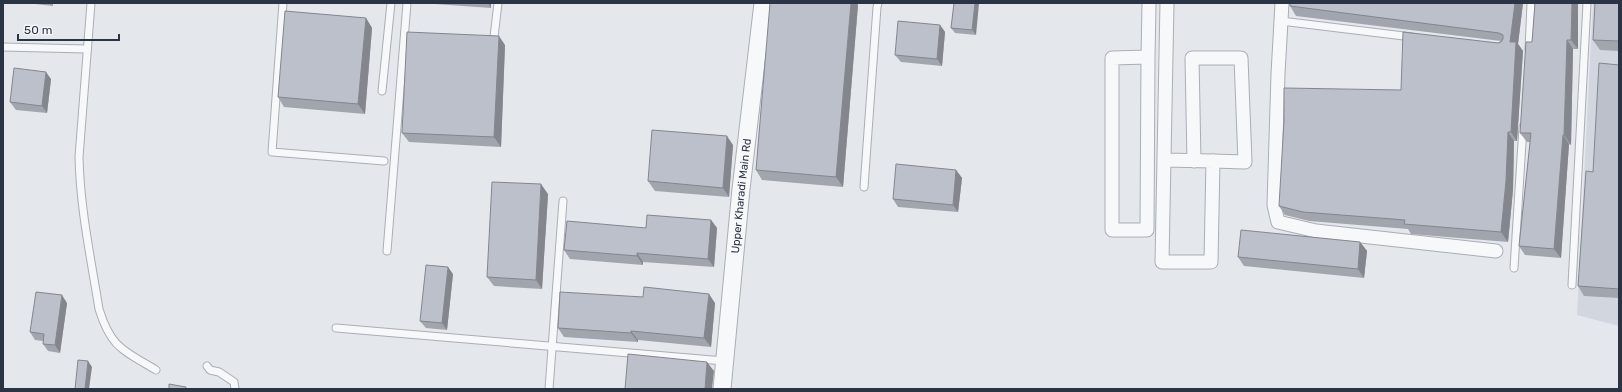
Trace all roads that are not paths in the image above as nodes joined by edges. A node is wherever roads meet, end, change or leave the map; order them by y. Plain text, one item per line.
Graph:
1 (91, 3) edge
2 (283, 3) edge
3 (391, 3) edge
4 (407, 3) edge
5 (498, 3) edge
6 (763, 3) edge
7 (878, 3) edge
8 (1149, 3) edge
9 (1167, 3) edge
10 (1282, 3) edge
11 (1531, 3) edge
12 (1587, 3) edge
13 (1281, 21) junction
14 (494, 37) edge
15 (1420, 38) edge
16 (3, 47) edge
17 (87, 49) junction
18 (1528, 55) edge
19 (1148, 57) junction
20 (382, 92) dead end
21 (1524, 118) edge
22 (1165, 160) junction
23 (384, 161) dead end
24 (1194, 161) junction
25 (1213, 161) junction
26 (864, 187) dead end
27 (563, 201) dead end
28 (387, 251) dead end
29 (1496, 252) dead end
30 (1514, 268) dead end
31 (1572, 285) dead end
32 (336, 328) dead end
33 (552, 347) junction
34 (724, 361) junction
35 (207, 366) dead end
36 (156, 370) dead end
37 (235, 389) edge
38 (549, 389) edge
39 (722, 389) edge

1 - 17 lane
2 - 23 lane
3 - 20 lane
4 - 28 lane
5 - 14 lane
6 - 34 street, Upper Kharadi Main Rd
7 - 26 lane
8 - 19 street
9 - 22 street
10 - 13 street
11 - 18 lane
12 - 31 lane
13 - 15 lane
13 - 29 street
16 - 17 lane
17 - 36 lane
19 - 19 street
21 - 30 lane
22 - 24 street
22 - 25 street
24 - 25 street
24 - 25 street
27 - 33 lane
32 - 33 lane
33 - 34 lane
33 - 38 lane
34 - 39 street, Upper Kharadi Main Rd
35 - 37 lane

